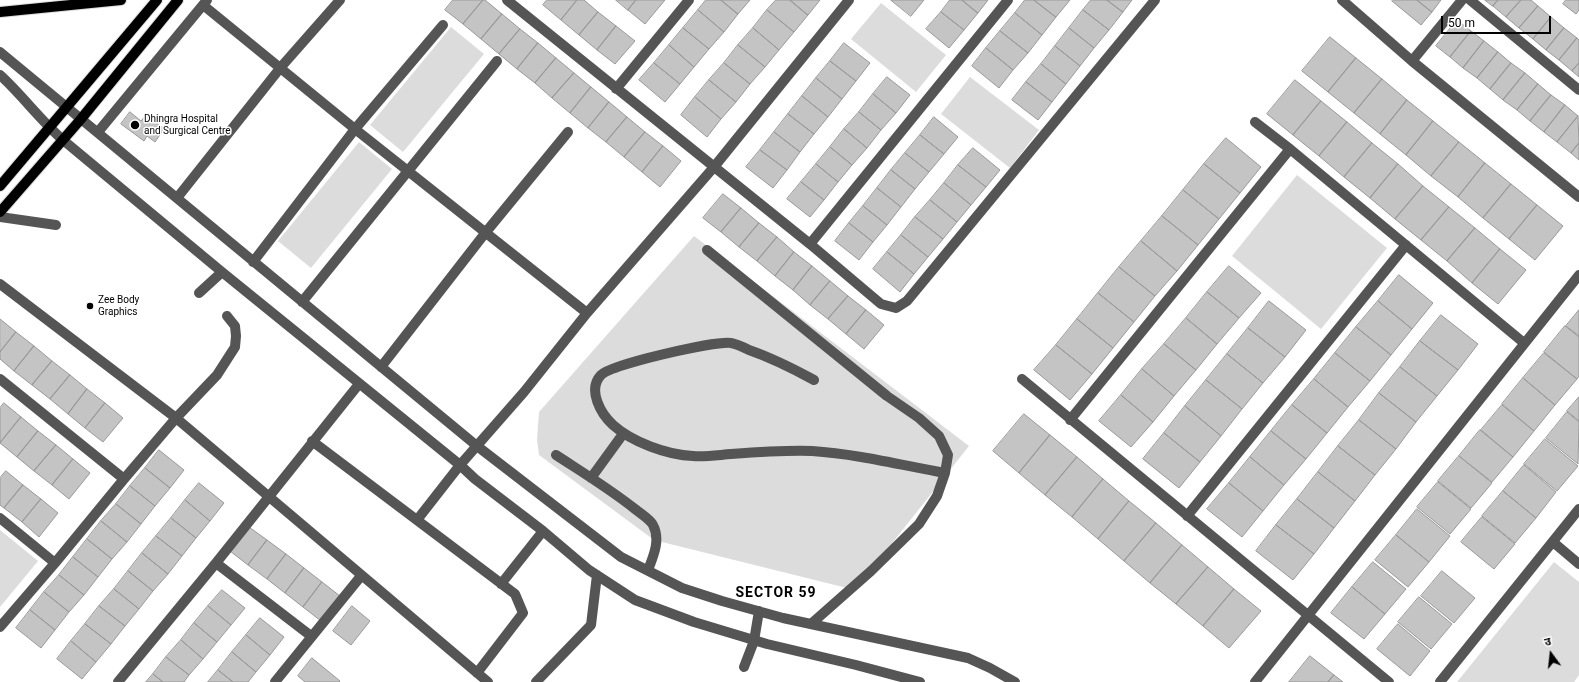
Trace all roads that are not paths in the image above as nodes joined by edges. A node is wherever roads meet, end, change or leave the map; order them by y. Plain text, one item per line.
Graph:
1 (121, 0) edge
2 (157, 0) edge
3 (178, 0) edge
4 (340, 0) edge
5 (507, 0) edge
6 (689, 0) edge
7 (849, 0) edge
8 (1008, 0) edge
9 (1155, 0) edge
10 (1342, 0) edge
11 (1462, 0) edge
12 (1470, 0) edge
13 (205, 2) edge
14 (0, 12) edge
15 (443, 25) dead end
16 (0, 52) edge
17 (497, 61) dead end
18 (1412, 61) junction
19 (281, 67) junction
20 (0, 75) edge
21 (616, 89) junction
22 (1579, 90) edge
23 (67, 108) junction
24 (81, 119) junction
25 (1255, 122) dead end
26 (50, 128) junction
27 (355, 129) junction
28 (98, 132) junction
29 (568, 132) dead end
30 (63, 140) junction
31 (1290, 148) junction
32 (714, 167) junction
33 (407, 170) junction
34 (0, 186) edge
35 (1579, 197) edge
36 (178, 198) junction
37 (0, 212) edge
38 (0, 217) edge
39 (56, 224) dead end
40 (486, 232) junction
41 (810, 244) junction
42 (1406, 245) junction
43 (707, 250) dead end
44 (254, 262) junction
45 (222, 272) junction
46 (1579, 274) edge
47 (0, 284) edge
48 (199, 292) dead end
49 (302, 302) junction
50 (587, 313) junction
51 (227, 316) dead end
52 (1524, 343) junction
53 (381, 367) junction
54 (0, 378) edge
55 (1022, 379) dead end
56 (814, 380) dead end
57 (359, 384) junction
58 (176, 418) junction
59 (1070, 420) junction
60 (623, 434) junction
61 (312, 441) junction
62 (476, 446) junction
63 (556, 454) dead end
64 (460, 465) junction
65 (945, 473) junction
66 (591, 478) junction
67 (124, 479) junction
68 (268, 498) junction
69 (1579, 509) edge
70 (1187, 516) junction
71 (0, 518) edge
72 (417, 520) junction
73 (543, 531) junction
74 (1552, 542) junction
75 (55, 563) junction
76 (216, 563) junction
77 (1579, 564) edge
78 (648, 570) junction
79 (597, 575) junction
80 (361, 576) junction
81 (501, 584) junction
82 (759, 611) junction
83 (1308, 615) junction
84 (811, 624) junction
85 (0, 627) edge
86 (311, 636) junction
87 (754, 641) junction
88 (744, 667) dead end
89 (477, 673) junction
90 (118, 682) edge
91 (275, 682) edge
92 (488, 682) edge
93 (536, 682) edge
94 (920, 682) edge
95 (1015, 682) edge
96 (1255, 682) edge
97 (1389, 682) edge
98 (1440, 682) edge

1 - 14 main road
2 - 23 main road
3 - 24 main road
4 - 19 street
5 - 21 street
6 - 21 street
7 - 32 street
8 - 41 street
9 - 41 street
10 - 18 street
11 - 18 street
12 - 22 street
13 - 19 street
13 - 28 street
15 - 27 street
16 - 23 street
17 - 33 street
18 - 35 street
19 - 27 street
19 - 36 street
20 - 26 street
21 - 32 street
23 - 24 street
23 - 26 main road
24 - 28 street
24 - 30 main road
25 - 31 street
26 - 30 street
26 - 34 main road
27 - 33 street
27 - 44 street
28 - 36 street
29 - 40 street
30 - 37 main road
30 - 45 street
31 - 42 street
31 - 59 street
32 - 41 street
32 - 50 street
33 - 40 street
33 - 49 street
36 - 44 street
38 - 39 street
40 - 50 street
40 - 53 street
42 - 52 street
42 - 70 street
43 - 65 street
44 - 49 street
45 - 48 street
45 - 57 street
46 - 52 street
47 - 58 street
49 - 53 street
50 - 62 street
51 - 58 street
52 - 83 street
53 - 62 street
54 - 67 street
55 - 59 street
56 - 60 street
57 - 61 street
57 - 64 street
58 - 67 street
58 - 68 street
59 - 70 street
60 - 65 street
60 - 66 street
61 - 68 street
61 - 72 street
62 - 64 street
62 - 78 street
63 - 66 street
64 - 72 street
64 - 73 street
65 - 84 street
66 - 78 street
67 - 75 street
68 - 76 street
68 - 80 street
69 - 74 street
70 - 83 street
71 - 75 street
72 - 81 street
73 - 79 street
73 - 81 street
74 - 77 street
74 - 98 street
75 - 85 street
76 - 86 street
76 - 90 street
78 - 82 street
79 - 87 street
79 - 93 street
80 - 86 street
80 - 89 street
81 - 89 street
82 - 84 street
82 - 87 street
83 - 96 street
83 - 97 street
84 - 95 street
86 - 91 street
87 - 88 street
87 - 94 street
89 - 92 street

